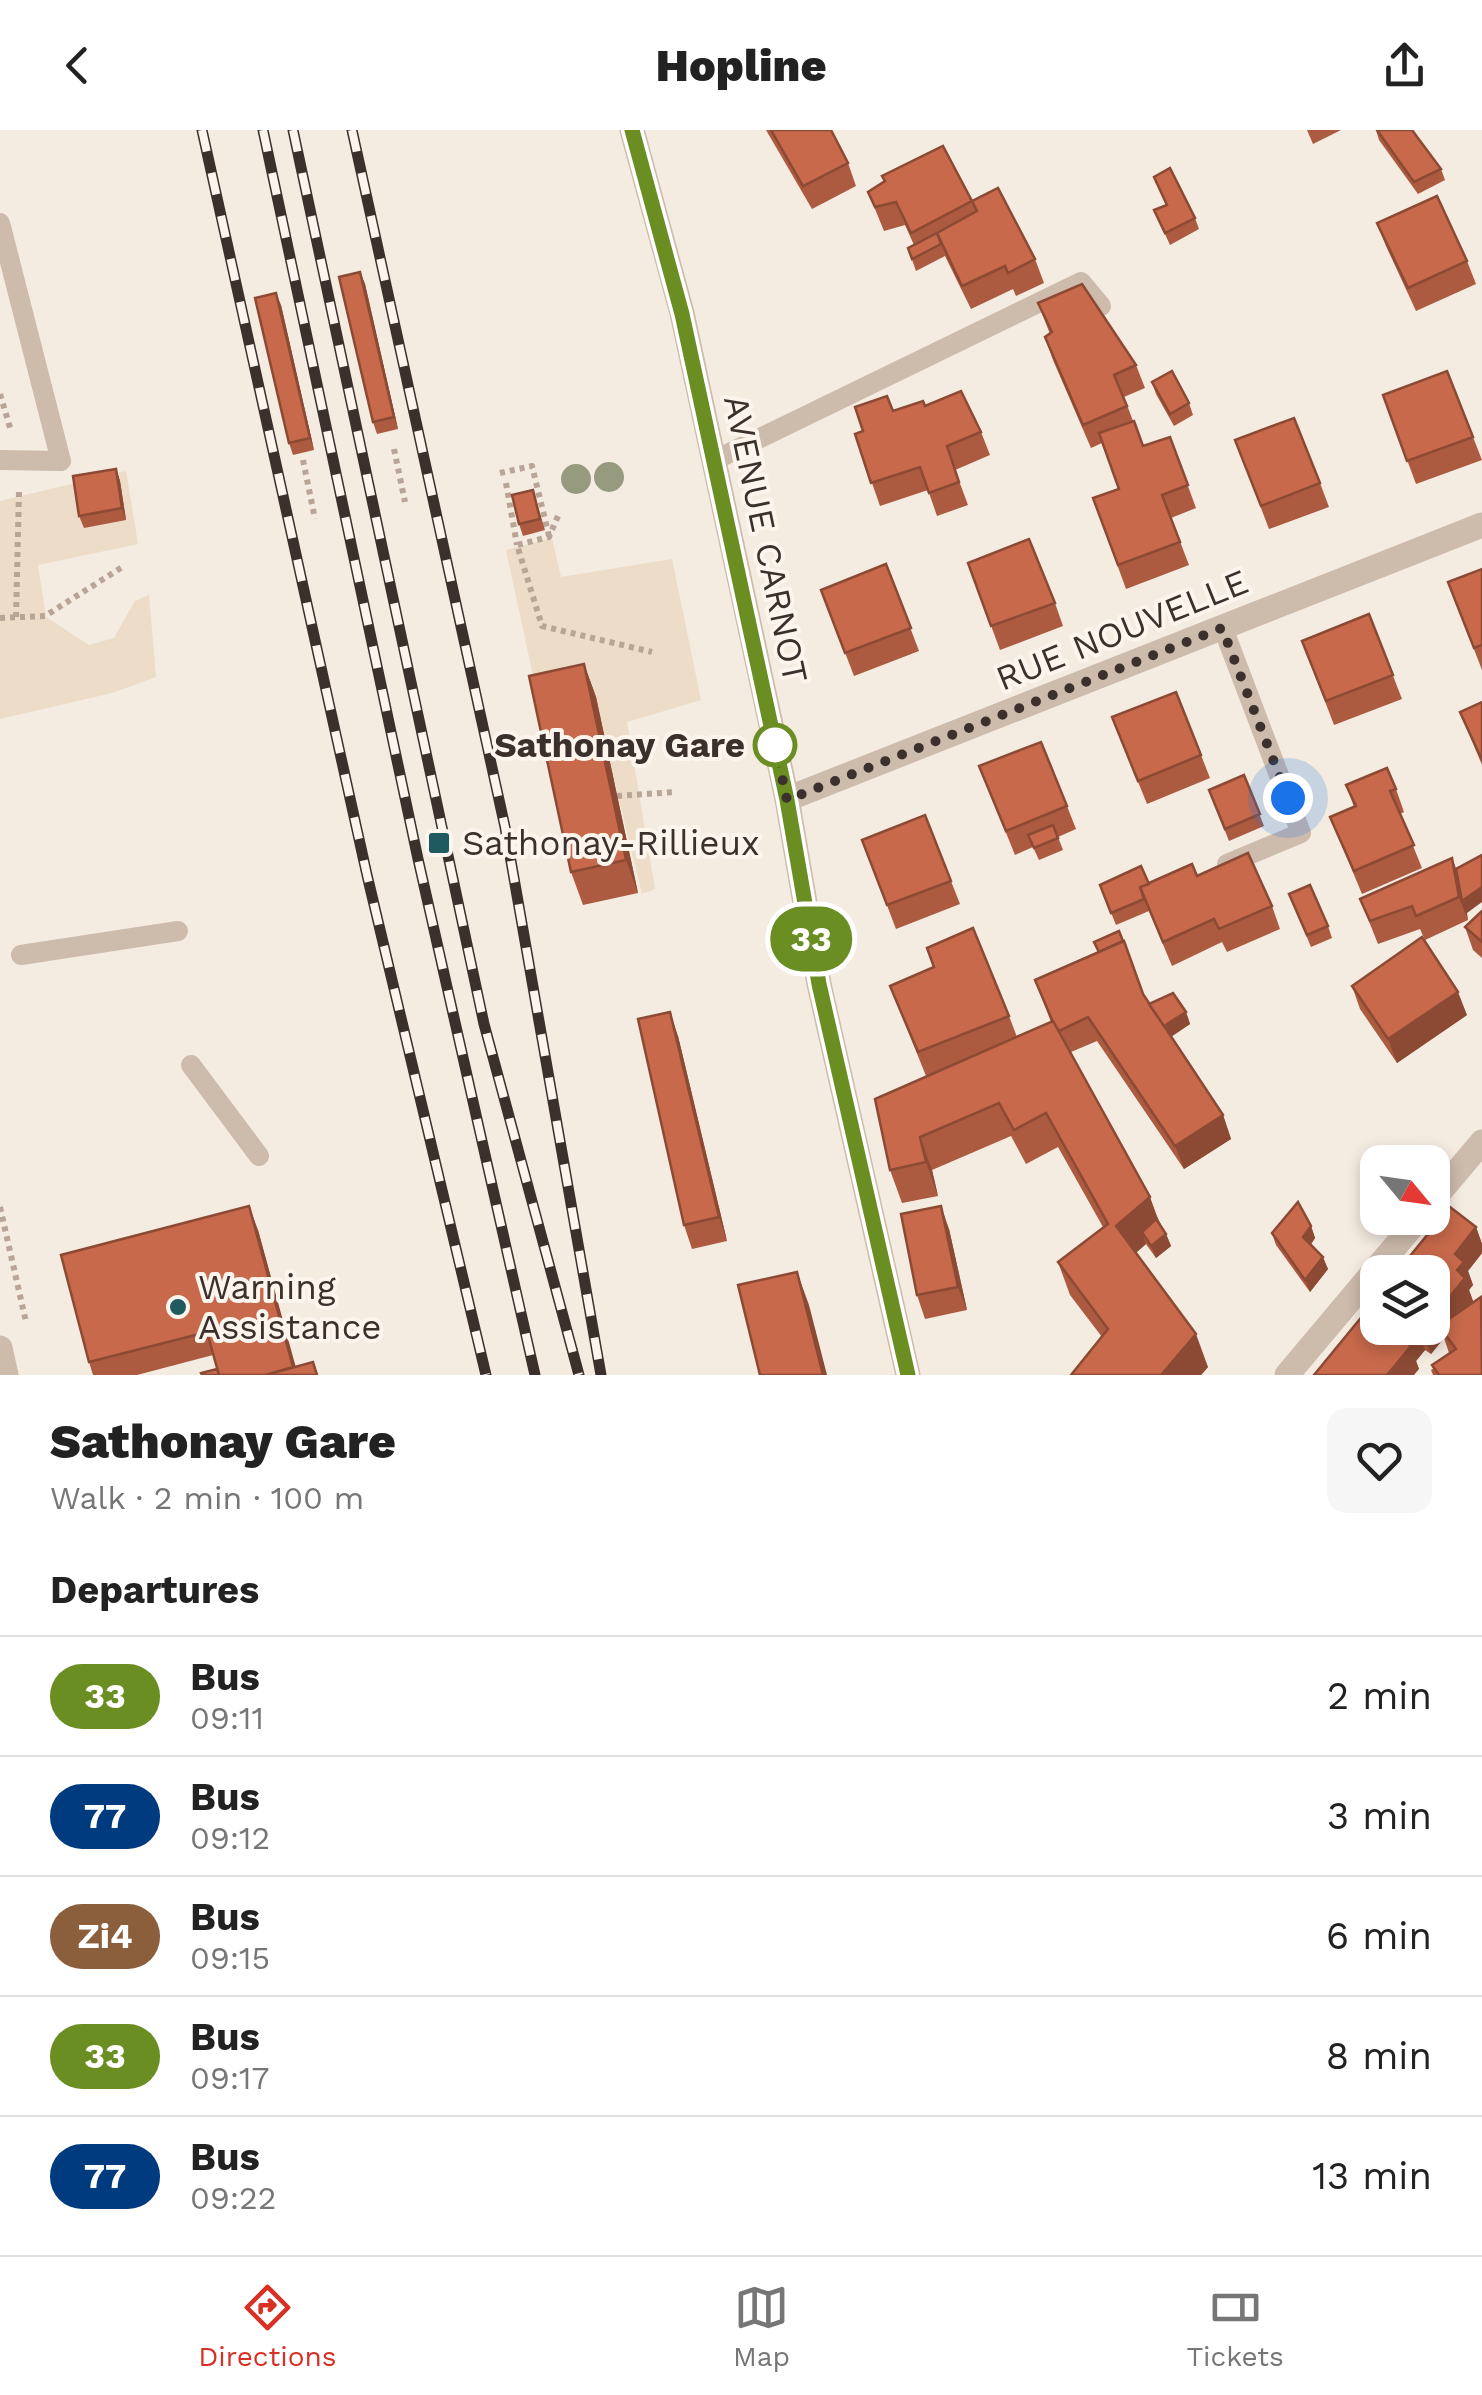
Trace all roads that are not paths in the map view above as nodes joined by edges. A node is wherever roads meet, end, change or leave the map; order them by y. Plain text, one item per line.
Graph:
1 (632, 130) edge
2 (0, 223) edge
3 (1101, 306) edge
4 (10, 460) edge
5 (715, 460) junction
6 (1482, 525) edge
7 (1222, 628) junction
8 (787, 800) junction
9 (1207, 872) edge
10 (178, 931) dead end
11 (20, 955) dead end
12 (191, 1065) dead end
13 (1482, 1142) edge
14 (259, 1156) dead end
15 (1450, 1180) edge
16 (1405, 1235) edge
17 (0, 1348) edge
18 (6, 1375) edge
19 (908, 1375) edge
20 (1287, 1375) edge

1 - 5 street, AVENUE CARNOT
2 - 4 lane
3 - 5 lane
5 - 8 street, AVENUE CARNOT
6 - 7 street, RUE NOUVELLE
7 - 8 street, RUE NOUVELLE
7 - 9 lane
8 - 19 street, AVENUE CARNOT
10 - 11 lane
12 - 14 lane
13 - 15 street
16 - 20 street
17 - 18 street

